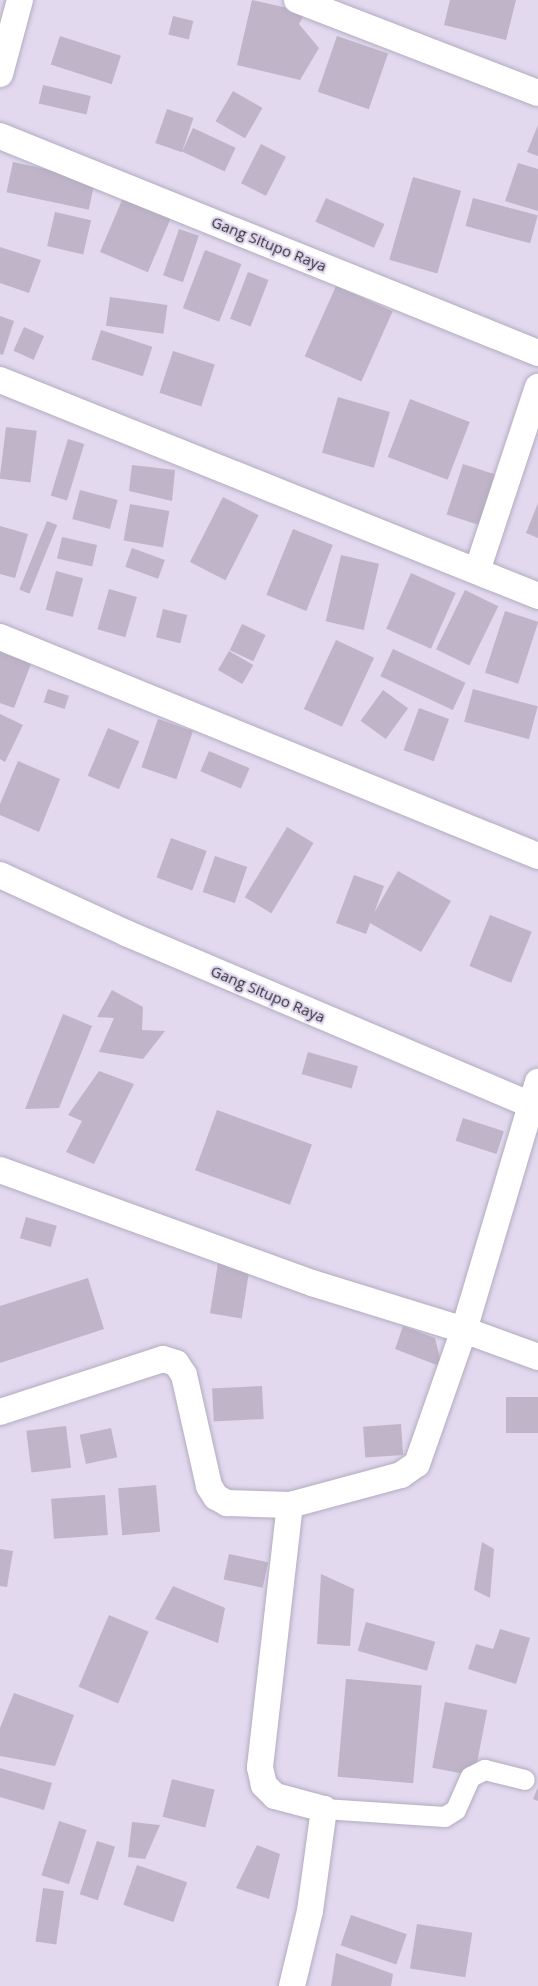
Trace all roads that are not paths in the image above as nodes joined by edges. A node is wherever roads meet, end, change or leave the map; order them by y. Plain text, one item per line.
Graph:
1 (20, 0) edge
2 (297, 0) edge
3 (0, 74) edge
4 (538, 93) edge
5 (0, 136) edge
6 (538, 353) edge
7 (0, 380) edge
8 (538, 387) edge
9 (477, 571) junction
10 (538, 596) edge
11 (0, 637) edge
12 (538, 856) edge
13 (0, 874) edge
14 (536, 1098) edge
15 (0, 1170) edge
16 (464, 1330) junction
17 (538, 1357) edge
18 (0, 1412) edge
19 (290, 1505) junction
20 (525, 1780) dead end
21 (324, 1809) junction
22 (292, 1986) edge

1 - 3 street
2 - 4 street
5 - 6 street, Gang Situpo Raya
7 - 9 street
8 - 9 street
9 - 10 street
11 - 12 street
13 - 14 street, Gang Situpo Raya
14 - 16 street
15 - 16 street
16 - 17 street
16 - 19 street
18 - 19 street
19 - 21 street
20 - 21 street
21 - 22 street

